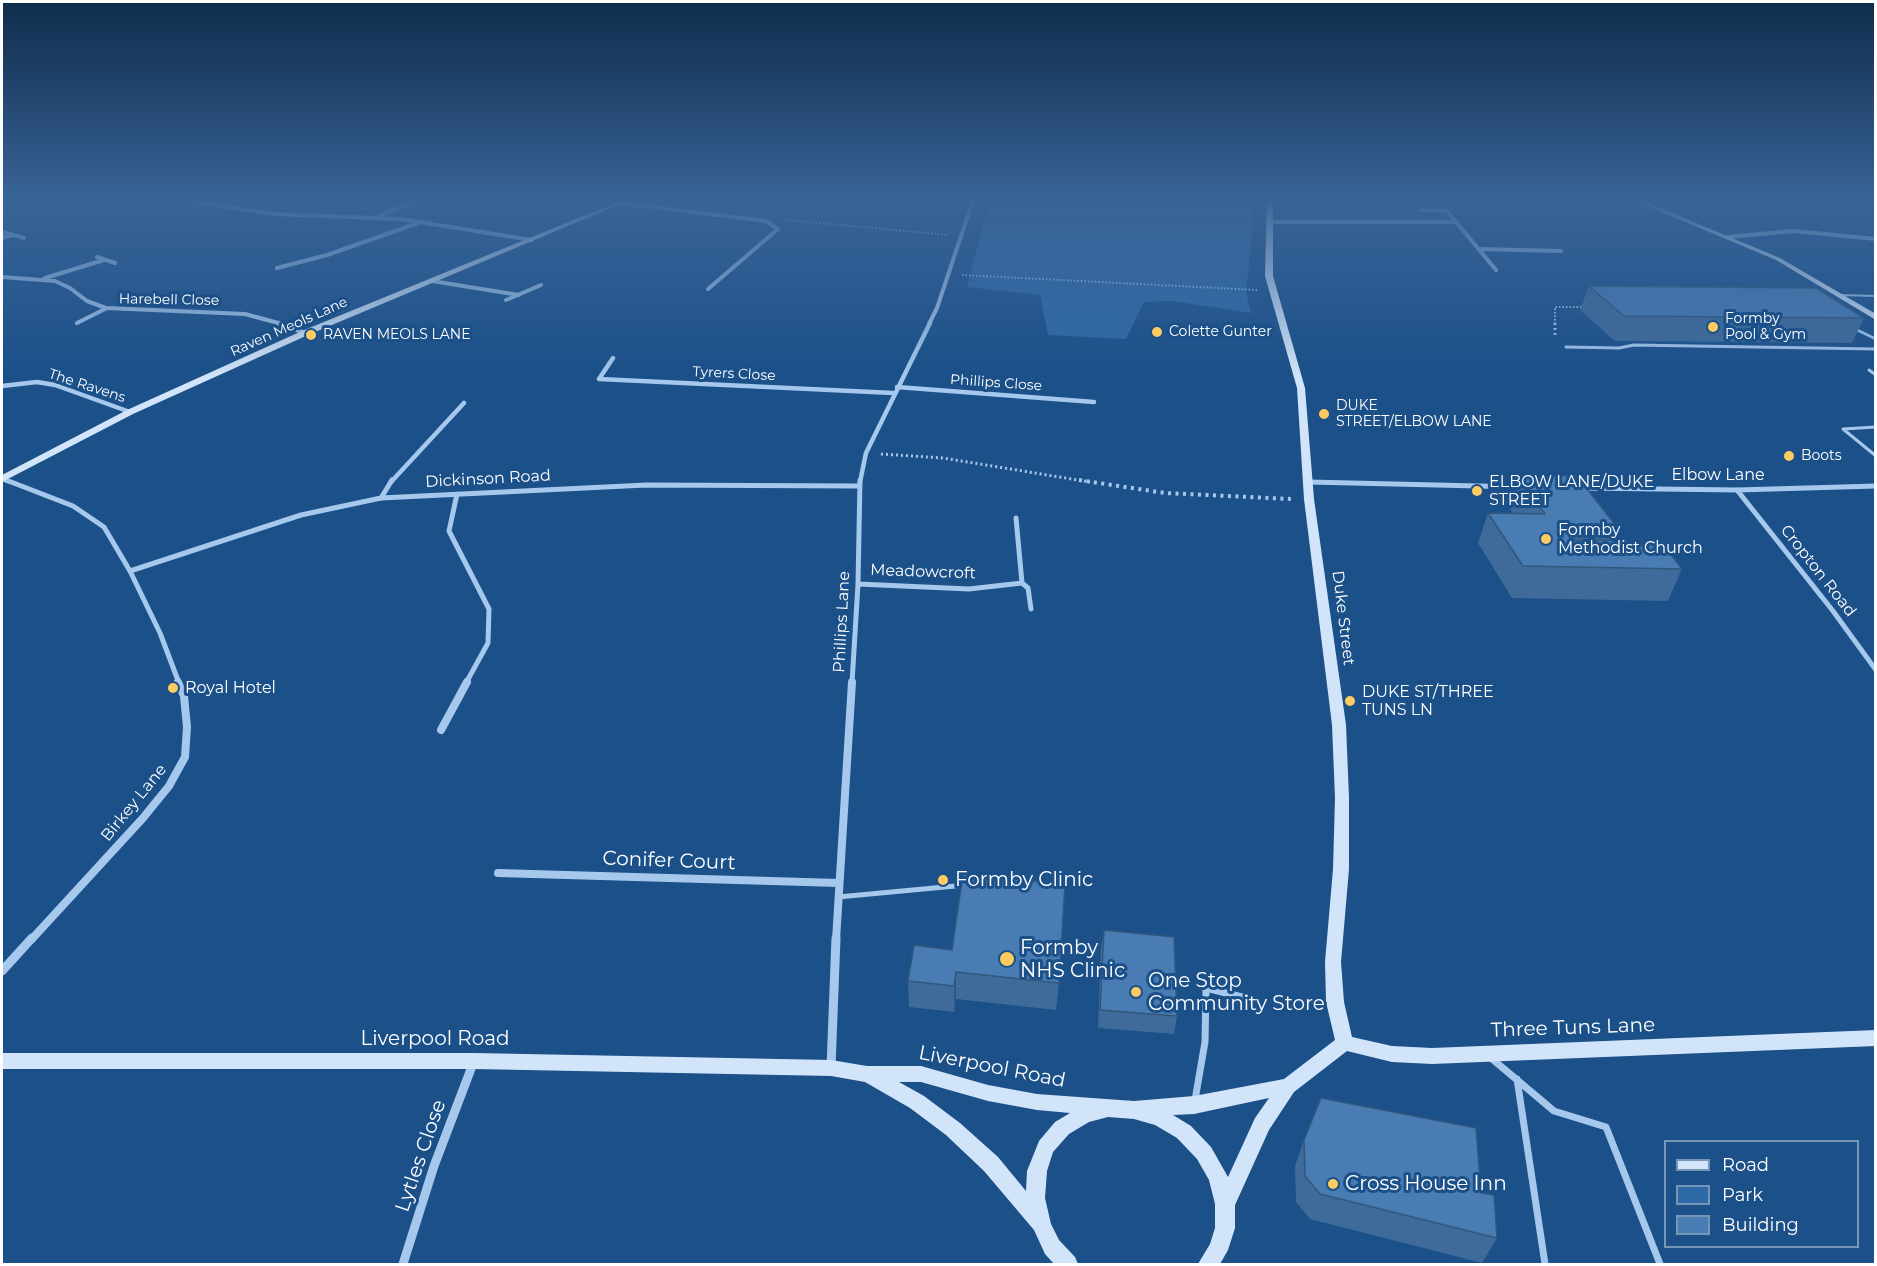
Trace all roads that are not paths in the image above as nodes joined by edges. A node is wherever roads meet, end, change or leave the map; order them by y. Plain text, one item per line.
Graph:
1 (312, 259) edge
2 (486, 259) edge
3 (743, 259) edge
4 (953, 259) edge
5 (1269, 259) edge
6 (1488, 259) edge
7 (1778, 259) edge
8 (104, 260) joint
9 (115, 263) dead end
10 (278, 268) dead end
11 (1496, 270) dead end
12 (2, 277) edge
13 (45, 279) junction
14 (432, 281) junction
15 (541, 285) dead end
16 (708, 289) dead end
17 (519, 295) junction
18 (1840, 295) junction
19 (1875, 296) edge
20 (506, 300) dead end
21 (106, 308) junction
22 (1870, 316) edge
23 (76, 322) dead end
24 (1848, 325) edge
25 (305, 333) junction
26 (1875, 339) edge
27 (1566, 347) dead end
28 (1875, 349) edge
29 (613, 358) dead end
30 (1869, 370) dead end
31 (1875, 375) edge
32 (2, 386) edge
33 (895, 390) junction
34 (1094, 402) dead end
35 (464, 403) dead end
36 (130, 412) junction
37 (1875, 427) edge
38 (1875, 456) edge
39 (2, 479) edge
40 (1309, 482) junction
41 (859, 486) junction
42 (1875, 486) edge
43 (1524, 488) edge
44 (1568, 488) edge
45 (1737, 489) junction
46 (457, 494) junction
47 (381, 498) junction
48 (1016, 519) dead end
49 (130, 571) junction
50 (1022, 583) junction
51 (858, 584) junction
52 (1031, 609) dead end
53 (1875, 670) edge
54 (441, 730) dead end
55 (498, 873) dead end
56 (839, 883) junction
57 (976, 884) edge
58 (838, 897) junction
59 (2, 971) edge
60 (1246, 998) dead end
61 (1875, 1038) edge
62 (1346, 1043) junction
63 (1486, 1054) junction
64 (2, 1061) edge
65 (474, 1061) junction
66 (831, 1068) junction
67 (867, 1074) junction
68 (1517, 1079) junction
69 (1287, 1086) junction
70 (1194, 1105) junction
71 (1108, 1108) junction
72 (1134, 1110) junction
73 (1225, 1204) junction
74 (1042, 1226) junction
75 (1055, 1256) edge
76 (403, 1264) edge
77 (1068, 1264) edge
78 (1208, 1264) edge
79 (1545, 1264) edge
80 (1660, 1264) edge

1 - 10 street
2 - 14 street, Raven Meols Lane
3 - 16 street
4 - 33 street, Phillips Lane
5 - 40 street, Duke Street
6 - 11 street
7 - 18 street
8 - 9 street
8 - 13 street
12 - 13 street, Harebell Close
13 - 21 street, Harebell Close
14 - 17 street
14 - 25 street, Raven Meols Lane
15 - 17 street
17 - 20 street
18 - 19 lane
18 - 22 street
21 - 23 street
21 - 25 street, Harebell Close
24 - 26 lane
25 - 36 street, Raven Meols Lane
27 - 28 lane
29 - 33 street, Tyrers Close
30 - 31 lane
32 - 36 street, The Ravens
33 - 34 street, Phillips Close
33 - 41 street, Phillips Lane
35 - 47 street
36 - 39 street, Raven Meols Lane
37 - 38 lane
39 - 49 street, Birkey Lane
40 - 43 street
40 - 62 street, Duke Street
41 - 46 street, Dickinson Road
41 - 51 street, Phillips Lane
42 - 45 street, Elbow Lane
44 - 45 street, Elbow Lane
45 - 53 street, Cropton Road
46 - 47 street, Dickinson Road
46 - 54 street
47 - 49 street, Dickinson Road
48 - 50 street
49 - 59 street, Birkey Lane
50 - 51 street, Meadowcroft
50 - 52 street
51 - 56 street, Phillips Lane
55 - 56 street, Conifer Court
56 - 58 street, Phillips Lane
57 - 58 lane
58 - 66 street, Phillips Lane
60 - 70 lane
61 - 63 street, Three Tuns Lane
62 - 63 street, Three Tuns Lane
62 - 69 street
63 - 68 lane
64 - 65 street, Liverpool Road
65 - 66 street, Liverpool Road
65 - 76 street, Lytles Close
66 - 67 street, Liverpool Road
67 - 71 street, Liverpool Road
67 - 74 street, Liverpool Road
68 - 79 lane
68 - 80 lane
69 - 70 street
69 - 73 street
70 - 72 street
71 - 72 street, Liverpool Road
71 - 74 street
72 - 73 street
73 - 78 street
74 - 75 street
75 - 77 street

